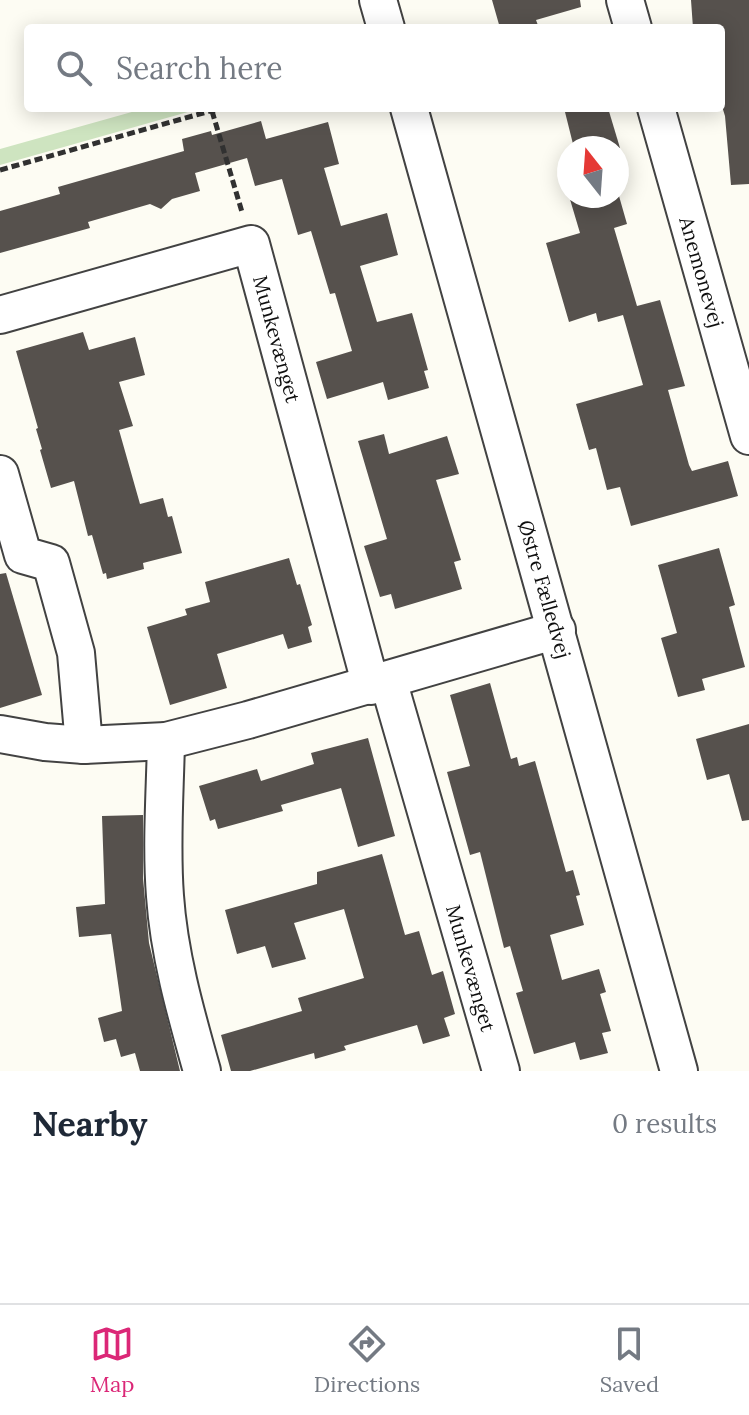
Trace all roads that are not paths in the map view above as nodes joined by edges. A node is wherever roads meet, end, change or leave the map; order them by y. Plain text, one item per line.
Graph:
1 (378, 0) edge
2 (625, 0) edge
3 (385, 24) edge
4 (632, 24) edge
5 (410, 112) edge
6 (657, 112) edge
7 (0, 315) edge
8 (749, 436) edge
9 (0, 474) edge
10 (557, 630) junction
11 (379, 683) junction
12 (0, 734) edge
13 (166, 741) junction
14 (84, 745) junction
15 (202, 1071) edge
16 (501, 1071) edge
17 (679, 1071) edge

1 - 3 street
2 - 4 street
5 - 10 street, Østre Fælledvej
6 - 8 street, Anemonevej
7 - 11 street, Munkevænget
9 - 14 street
10 - 11 street
10 - 17 street, Østre Fælledvej
11 - 13 street
11 - 16 street, Munkevænget
12 - 14 street
13 - 14 street
13 - 15 street

